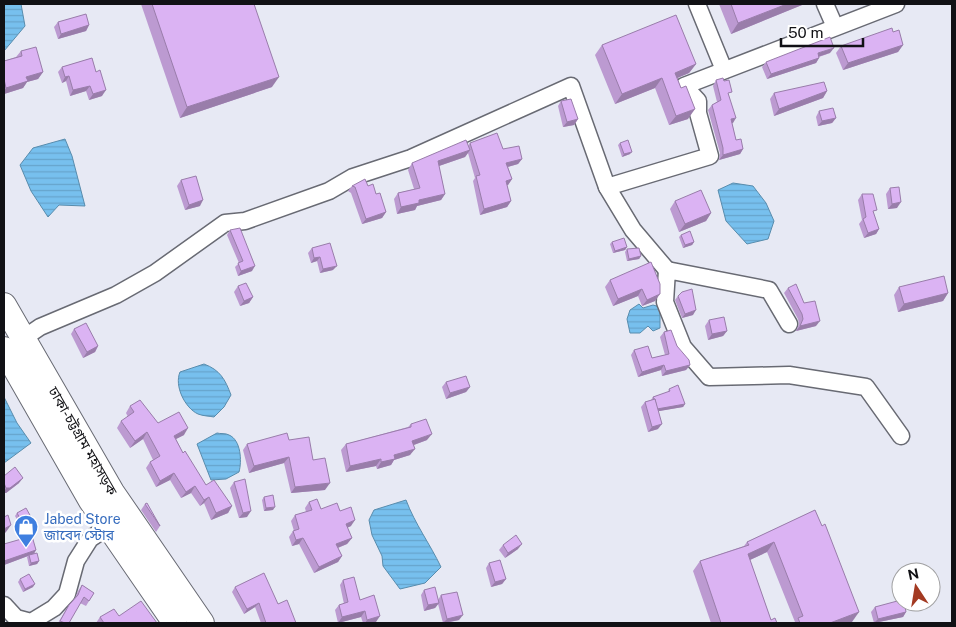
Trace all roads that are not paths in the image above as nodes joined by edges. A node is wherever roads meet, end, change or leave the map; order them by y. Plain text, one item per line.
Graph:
1 (697, 4) edge
2 (825, 4) edge
3 (896, 4) edge
4 (832, 20) dead end
5 (724, 70) junction
6 (606, 187) junction
7 (667, 270) junction
8 (4, 305) edge
9 (790, 324) dead end
10 (14, 344) edge
11 (901, 436) dead end
12 (109, 526) junction
13 (4, 604) edge
14 (175, 623) edge
15 (202, 623) edge

1 - 5 street
2 - 4 street
3 - 5 street
5 - 6 street
6 - 7 street
6 - 10 street
7 - 9 street
7 - 11 street
8 - 10 highway, ঢাকা-চট্টগ্রাম মহাসড়ক
10 - 12 highway, ঢাকা-চট্টগ্রাম মহাসড়ক
10 - 15 highway, ঢাকা-চট্টগ্রাম মহাসড়ক
12 - 13 street
12 - 14 highway, ঢাকা-চট্টগ্রাম মহাসড়ক

